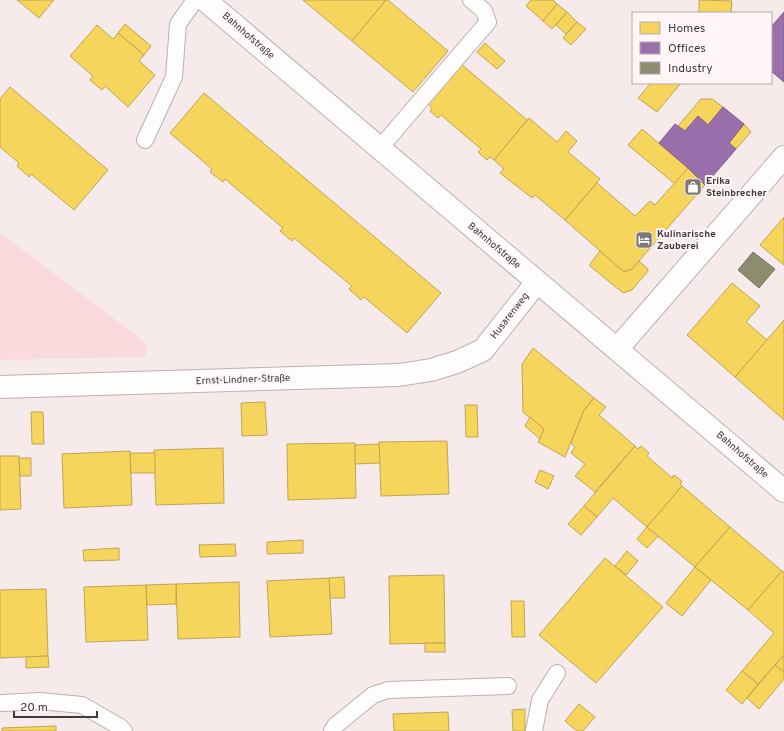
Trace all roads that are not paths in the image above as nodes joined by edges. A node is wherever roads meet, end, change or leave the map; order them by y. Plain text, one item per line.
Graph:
1 (471, 0) edge
2 (208, 2) edge
3 (145, 140) dead end
4 (379, 149) junction
5 (784, 157) edge
6 (537, 282) junction
7 (617, 349) junction
8 (483, 350) joint
9 (0, 387) edge
10 (784, 492) edge
11 (557, 673) dead end
12 (508, 686) dead end
13 (2, 702) dead end
14 (124, 731) edge
15 (332, 731) edge
16 (534, 731) edge

1 - 4 lane
2 - 3 lane
2 - 4 street, Bahnhofstraße
4 - 6 street, Bahnhofstraße
5 - 7 street
6 - 7 street, Bahnhofstraße
6 - 8 street, Husarenweg
7 - 10 street, Bahnhofstraße
8 - 9 street, Ernst-Lindner-Straße
11 - 16 lane
12 - 15 lane
13 - 14 lane

